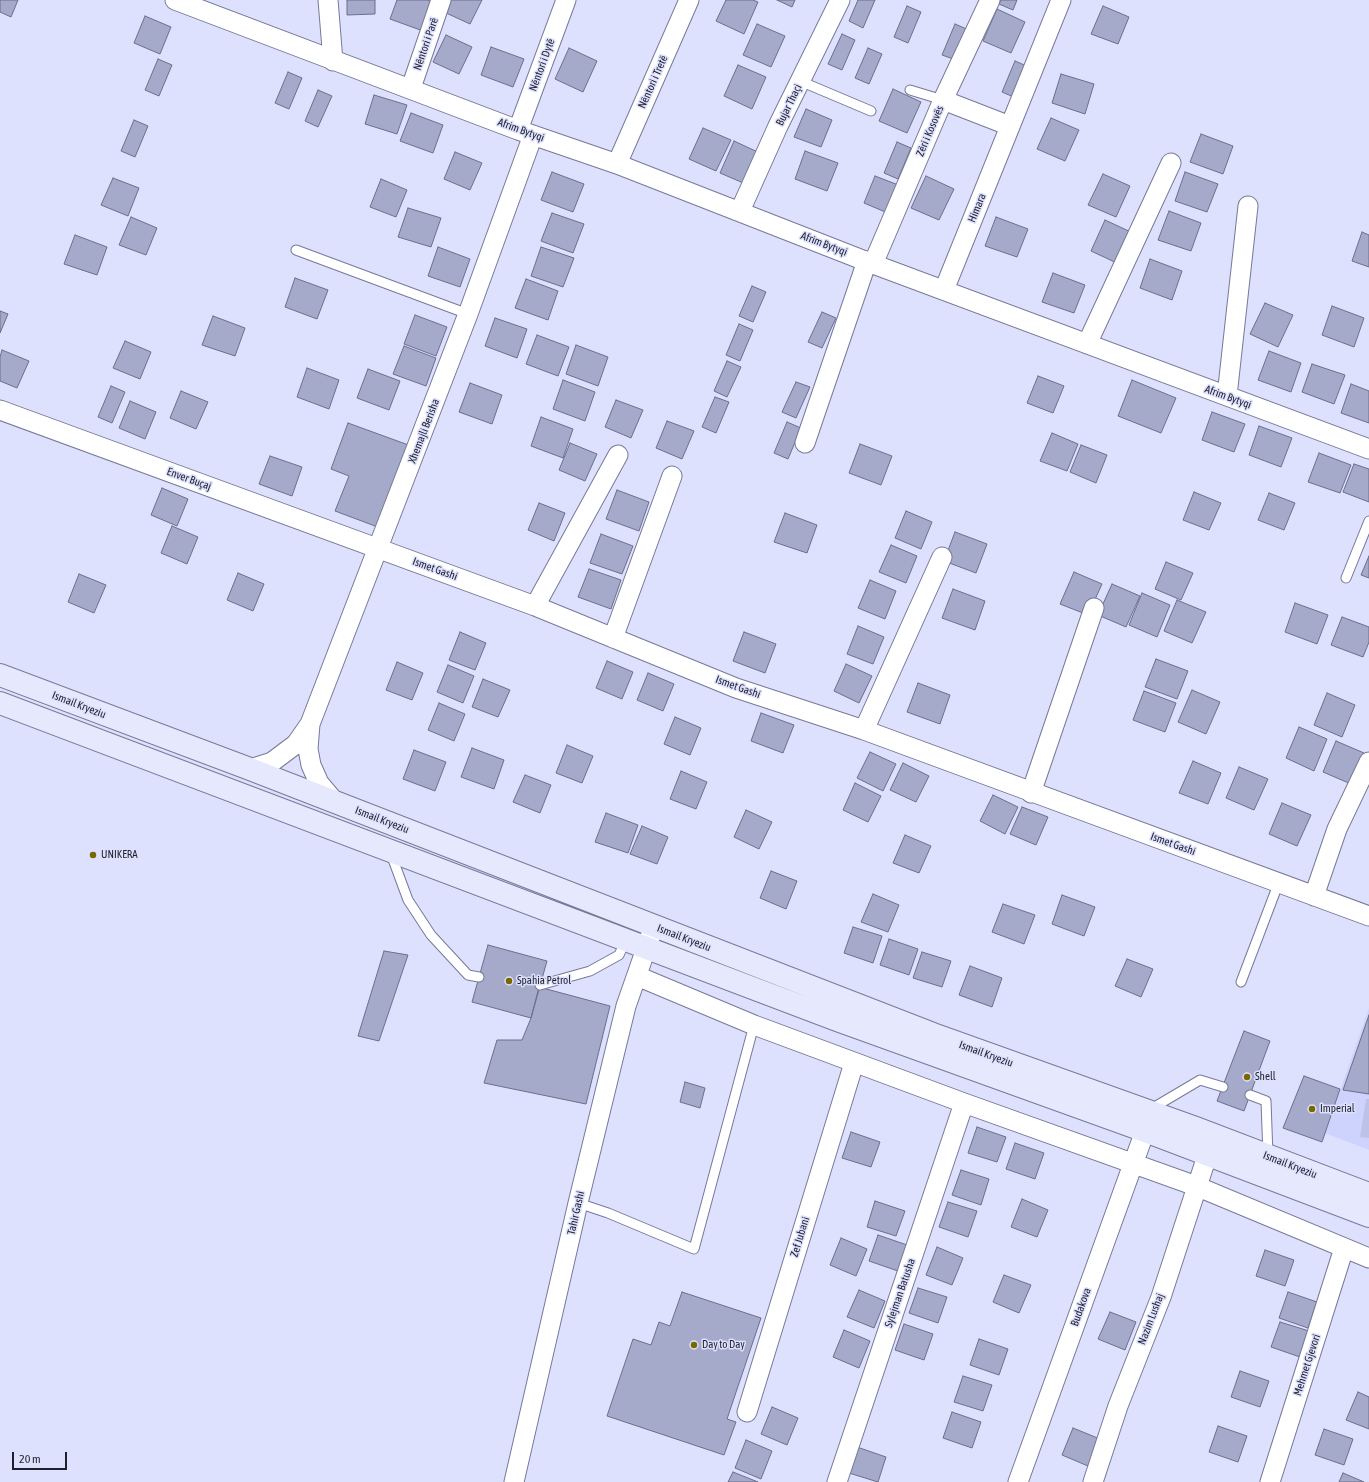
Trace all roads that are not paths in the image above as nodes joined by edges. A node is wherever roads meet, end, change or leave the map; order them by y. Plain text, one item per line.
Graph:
1 (175, 0) edge
2 (328, 0) edge
3 (441, 0) edge
4 (566, 0) edge
5 (689, 0) edge
6 (840, 0) edge
7 (990, 0) edge
8 (1061, 0) edge
9 (333, 61) junction
10 (800, 81) junction
11 (411, 88) junction
12 (910, 90) dead end
13 (943, 100) junction
14 (871, 111) dead end
15 (1010, 126) junction
16 (526, 132) junction
17 (1171, 163) dead end
18 (618, 164) junction
19 (1248, 206) dead end
20 (740, 211) junction
21 (296, 250) dead end
22 (870, 263) junction
23 (944, 290) junction
24 (468, 314) junction
25 (1087, 344) junction
26 (1227, 396) junction
27 (0, 410) edge
28 (805, 443) dead end
29 (1369, 449) edge
30 (618, 455) dead end
31 (672, 476) dead end
32 (1369, 521) edge
33 (379, 548) junction
34 (942, 557) dead end
35 (1346, 578) dead end
36 (535, 606) junction
37 (1094, 608) dead end
38 (613, 638) junction
39 (0, 675) edge
40 (0, 703) edge
41 (310, 724) junction
42 (864, 730) junction
43 (1369, 762) edge
44 (250, 769) junction
45 (1031, 793) junction
46 (335, 802) junction
47 (389, 851) junction
48 (1279, 882) junction
49 (1314, 896) junction
50 (1369, 916) edge
51 (654, 926) junction
52 (636, 944) junction
53 (636, 976) junction
54 (479, 977) dead end
55 (1241, 982) dead end
56 (540, 984) dead end
57 (754, 1025) junction
58 (854, 1062) junction
59 (1223, 1087) dead end
60 (1250, 1095) dead end
61 (964, 1103) junction
62 (1146, 1121) junction
63 (1207, 1156) junction
64 (1269, 1157) junction
65 (1134, 1164) junction
66 (1196, 1186) junction
67 (1369, 1194) edge
68 (578, 1203) junction
69 (1369, 1216) edge
70 (1344, 1248) junction
71 (1369, 1258) edge
72 (747, 1412) dead end
73 (514, 1482) edge
74 (837, 1482) edge
75 (1018, 1482) edge
76 (1093, 1482) edge
77 (1270, 1482) edge

1 - 9 street, Afrim Bytyqi
2 - 9 street
3 - 11 street, Nëntori i Parë
4 - 16 street, Nëntori i Dytë
5 - 18 street, Nëntori i Tretë
6 - 10 street, Bujar Thaçi
7 - 13 street, Zëri i Kosovës
8 - 15 street, Himara
9 - 11 street, Afrim Bytyqi
10 - 14 lane
10 - 20 street, Bujar Thaçi
11 - 16 street, Afrim Bytyqi
12 - 13 lane
13 - 15 street
13 - 22 street, Zëri i Kosovës
15 - 23 street, Himara
16 - 18 street, Afrim Bytyqi
16 - 24 street, Xhemajli Berisha
17 - 25 street
18 - 20 street, Afrim Bytyqi
19 - 26 street
20 - 22 street, Afrim Bytyqi
21 - 24 lane
22 - 23 street, Afrim Bytyqi
22 - 28 street
23 - 25 street, Afrim Bytyqi
24 - 33 street, Xhemajli Berisha
25 - 26 street, Afrim Bytyqi
26 - 29 street, Afrim Bytyqi
27 - 33 street, Enver Buçaj
30 - 36 street
31 - 38 street
32 - 35 lane
33 - 36 street, Ismet Gashi
33 - 41 street, Xhemajli Berisha
34 - 42 street
36 - 38 street, Ismet Gashi
37 - 45 street
38 - 42 street, Ismet Gashi
39 - 44 main road, Ismail Kryeziu
40 - 47 main road, Ismail Kryeziu
41 - 44 street, Xhemajli Berisha
41 - 46 street, Xhemajli Berisha
42 - 45 street, Ismet Gashi
43 - 49 street
44 - 46 main road, Ismail Kryeziu
45 - 48 street, Ismet Gashi
46 - 51 main road, Ismail Kryeziu
47 - 52 main road, Ismail Kryeziu
47 - 54 lane
48 - 49 street, Ismet Gashi
48 - 55 lane
49 - 50 street, Ismet Gashi
51 - 52 street, Tahir Gashi
51 - 62 main road, Ismail Kryeziu
52 - 53 street, Tahir Gashi
52 - 56 lane
52 - 62 main road, Ismail Kryeziu
53 - 57 street
53 - 68 street, Tahir Gashi
57 - 58 street
57 - 68 lane
58 - 61 street
58 - 72 street, Zef Jubani
59 - 62 lane
60 - 64 lane
61 - 65 street
61 - 74 street, Sylejman Batusha
62 - 63 main road, Ismail Kryeziu
62 - 64 main road, Ismail Kryeziu
62 - 65 street, Budakova
63 - 66 street, Nazim Lushaj
63 - 69 main road, Ismail Kryeziu
64 - 67 main road, Ismail Kryeziu
65 - 66 street
65 - 75 street, Budakova
66 - 70 street
66 - 76 street, Nazim Lushaj
68 - 73 street, Tahir Gashi
70 - 71 street
70 - 77 street, Mehmet Gjevori

